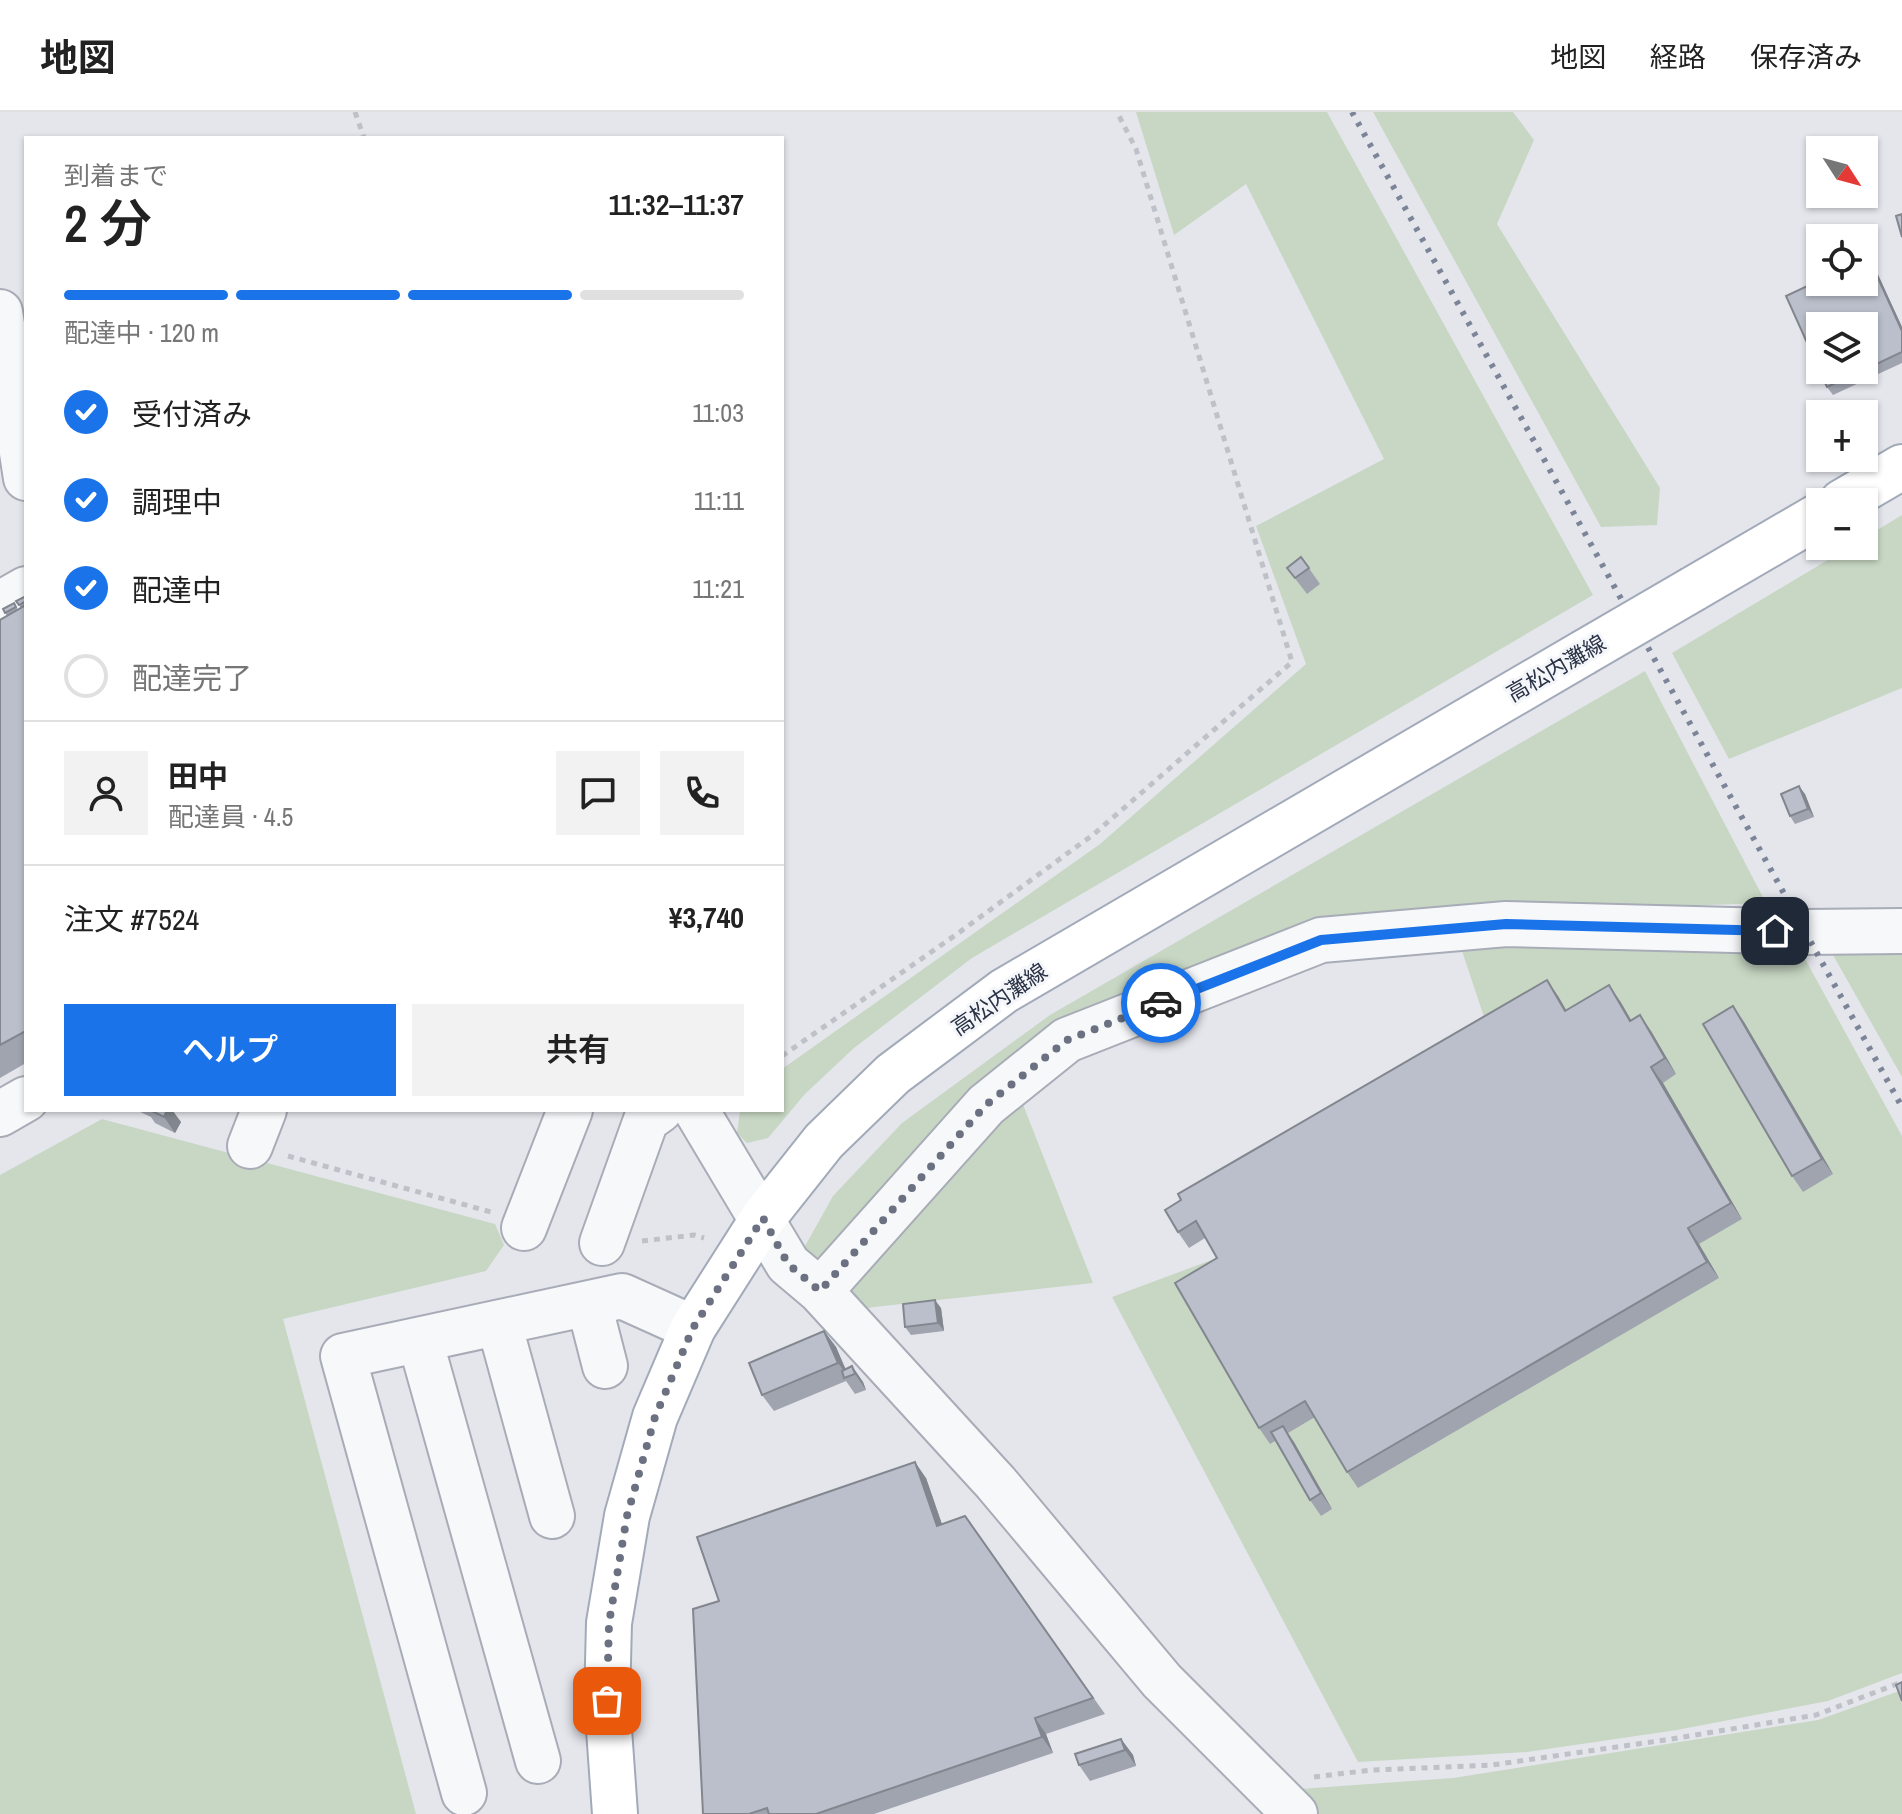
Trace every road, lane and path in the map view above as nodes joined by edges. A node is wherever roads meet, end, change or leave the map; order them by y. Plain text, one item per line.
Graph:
1 (355, 112) edge
2 (1117, 112) edge
3 (363, 136) edge
4 (0, 312) edge
5 (1902, 467) edge
6 (24, 468) edge
7 (0, 477) edge
8 (24, 481) edge
9 (1866, 488) edge
10 (1806, 523) edge
11 (24, 590) edge
12 (0, 604) edge
13 (1902, 931) edge
14 (784, 1055) edge
15 (24, 1100) edge
16 (569, 1112) edge
17 (657, 1112) edge
18 (697, 1112) edge
19 (0, 1114) edge
20 (257, 1128) edge
21 (763, 1218) junction
22 (524, 1228) joint
23 (713, 1240) dead end
24 (602, 1243) joint
25 (820, 1291) junction
26 (589, 1304) junction
27 (499, 1323) junction
28 (693, 1328) junction
29 (420, 1340) junction
30 (605, 1366) dead end
31 (552, 1516) dead end
32 (1902, 1682) edge
33 (538, 1761) dead end
34 (1262, 1783) junction
35 (464, 1793) dead end
36 (615, 1814) edge
37 (1295, 1814) edge

1 - 3 path
2 - 14 path
4 - 6 street
5 - 9 main road
7 - 8 street
10 - 21 main road, 高松内灘線, bridge
11 - 12 street
13 - 25 street
15 - 19 street
16 - 22 street
17 - 24 street
18 - 21 street
20 - 22 path
21 - 25 street
21 - 28 main road, 高松内灘線
23 - 24 path
25 - 34 street
26 - 27 street
26 - 28 street
26 - 30 street
27 - 29 street
27 - 31 street
28 - 36 main road, 高松内灘線
29 - 33 street
29 - 35 street
32 - 34 path
34 - 37 street

